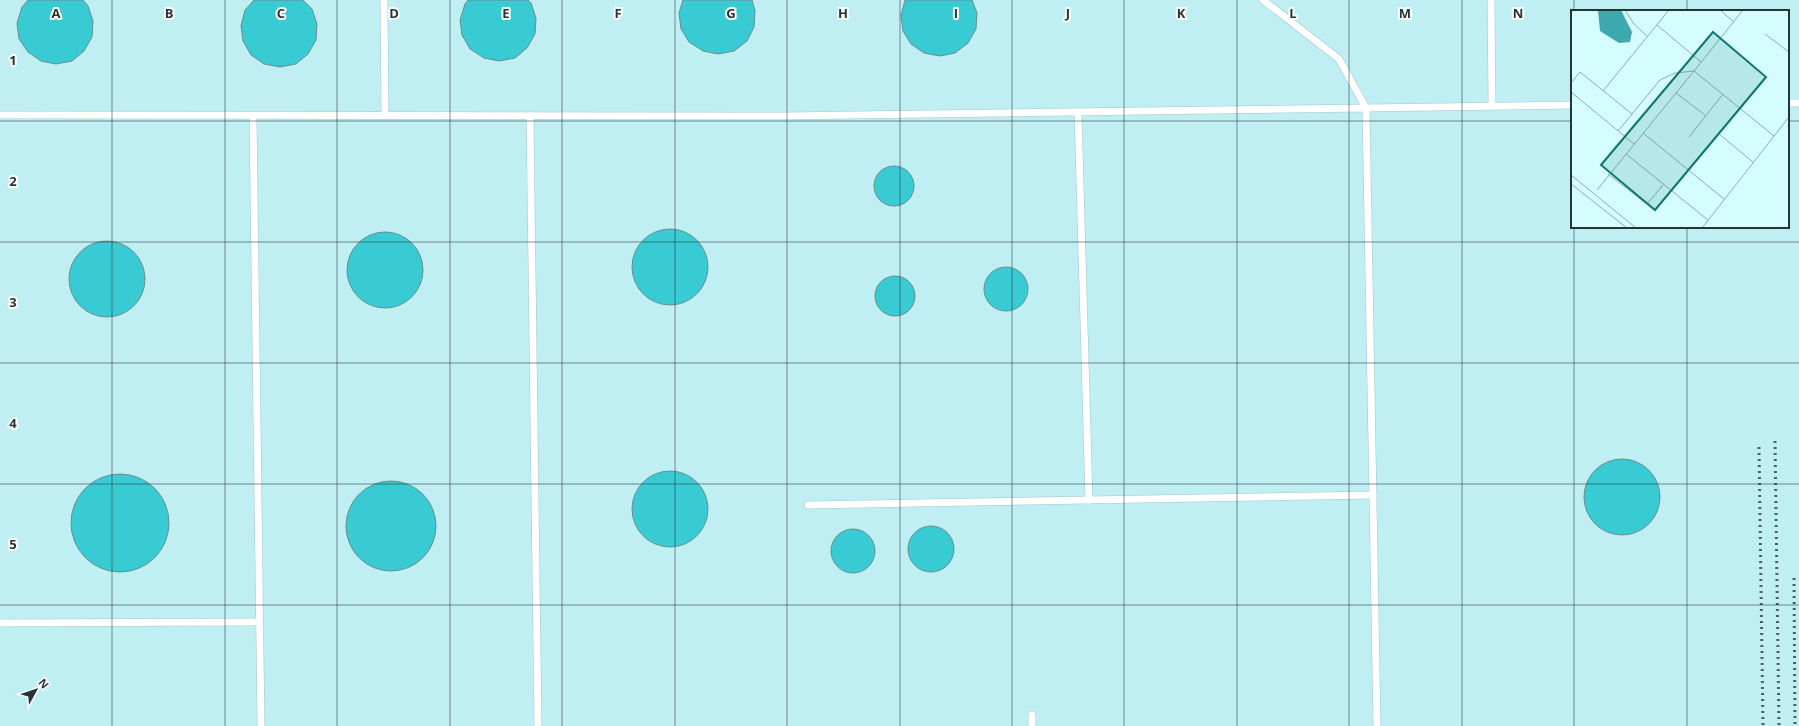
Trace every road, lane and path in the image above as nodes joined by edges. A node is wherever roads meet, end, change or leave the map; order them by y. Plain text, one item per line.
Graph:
1 (384, 0) edge
2 (1263, 0) edge
3 (1491, 0) edge
4 (1571, 105) edge
5 (1492, 106) junction
6 (1366, 108) junction
7 (1078, 112) junction
8 (0, 115) edge
9 (253, 116) junction
10 (385, 116) junction
11 (530, 116) junction
12 (1373, 495) junction
13 (1089, 500) junction
14 (808, 505) dead end
15 (259, 622) junction
16 (0, 623) edge
17 (1032, 715) dead end
18 (261, 726) edge
19 (538, 726) edge
20 (1032, 726) edge
21 (1377, 726) edge

1 - 10 lane
2 - 6 lane
3 - 5 lane
4 - 5 lane
5 - 6 lane
6 - 7 lane
6 - 12 lane
7 - 11 lane
7 - 13 lane
8 - 9 lane
9 - 10 lane
9 - 15 lane
10 - 11 lane
11 - 19 lane
12 - 13 lane
12 - 21 lane
13 - 14 lane
15 - 16 lane
15 - 18 lane
17 - 20 lane

